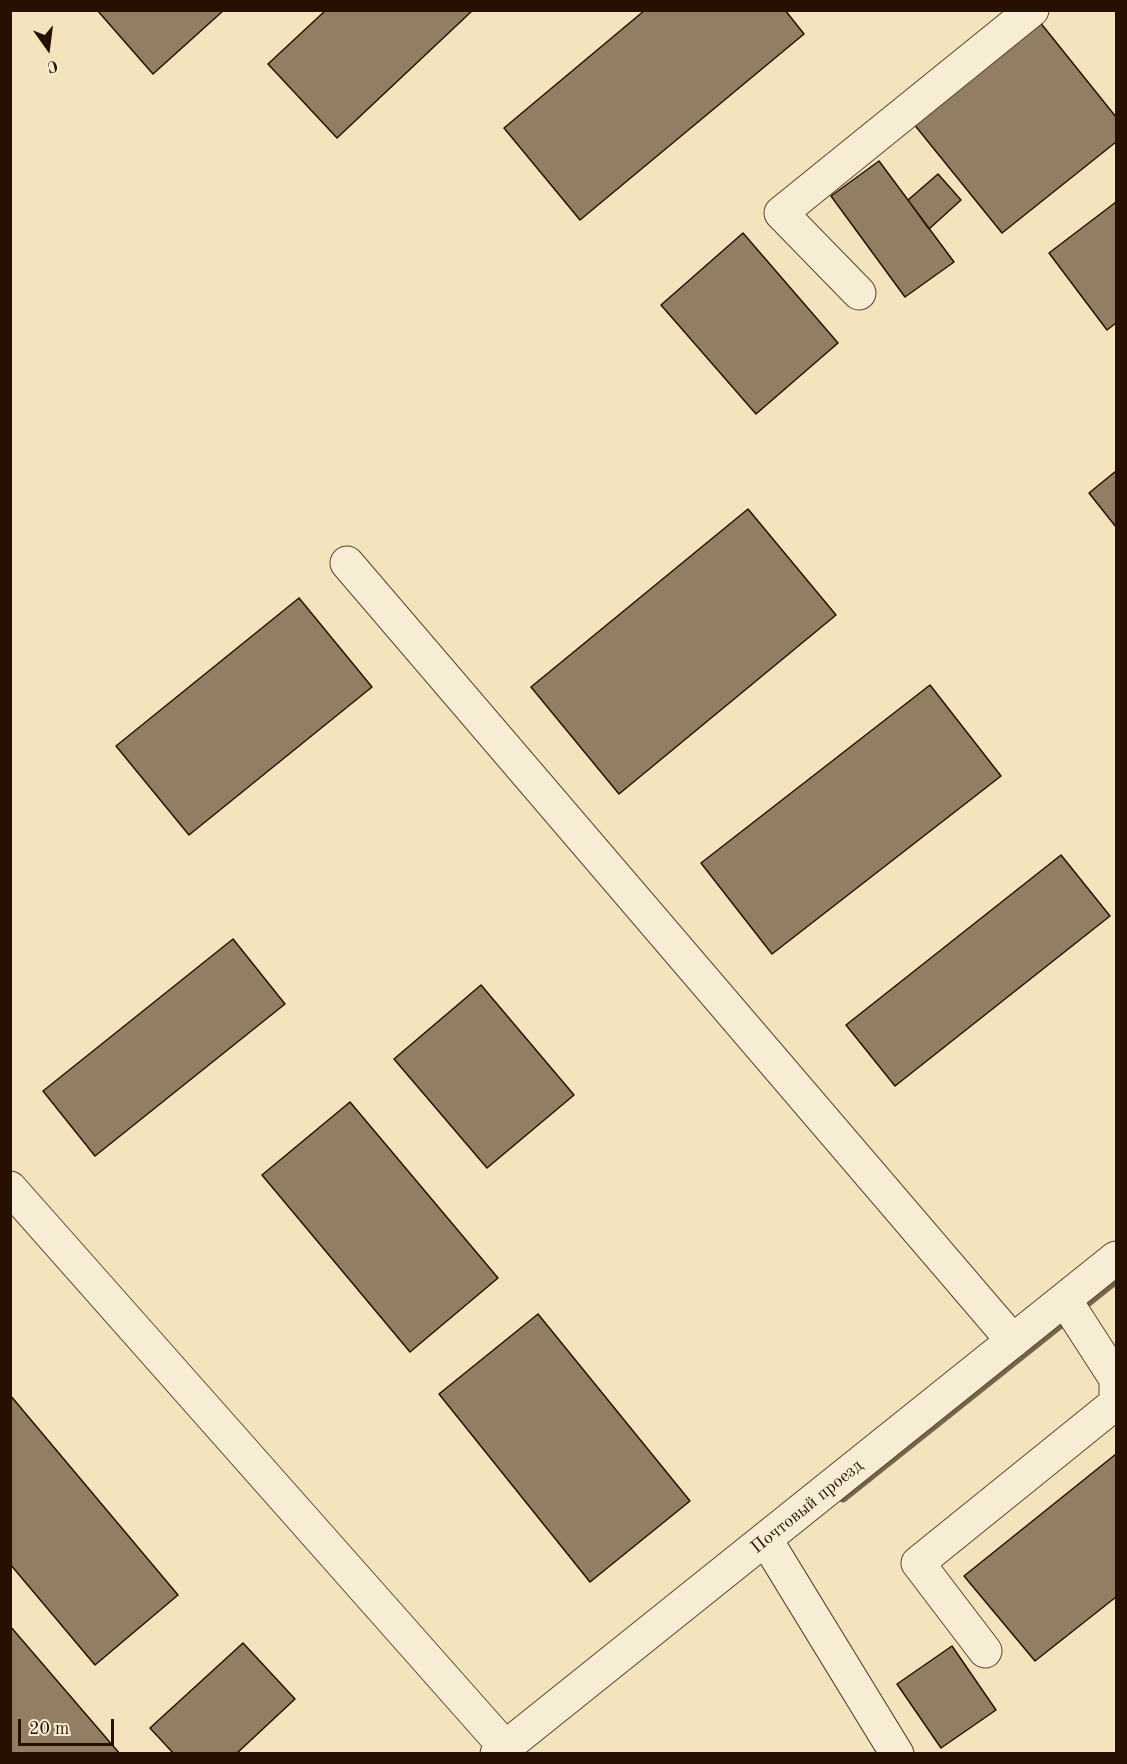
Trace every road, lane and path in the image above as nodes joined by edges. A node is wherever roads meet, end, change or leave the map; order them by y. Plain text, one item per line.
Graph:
1 (1032, 10) edge
2 (859, 293) dead end
3 (347, 563) dead end
4 (10, 1188) edge
5 (1116, 1258) edge
6 (1065, 1300) junction
7 (1013, 1341) junction
8 (766, 1540) junction
9 (985, 1652) dead end
10 (501, 1750) edge
11 (897, 1754) edge

1 - 2 street
3 - 7 street
4 - 10 street
5 - 6 street, Почтовый проезд
6 - 7 street, Почтовый проезд
6 - 9 street
7 - 8 street, Почтовый проезд
8 - 10 street, Почтовый проезд
8 - 11 street

